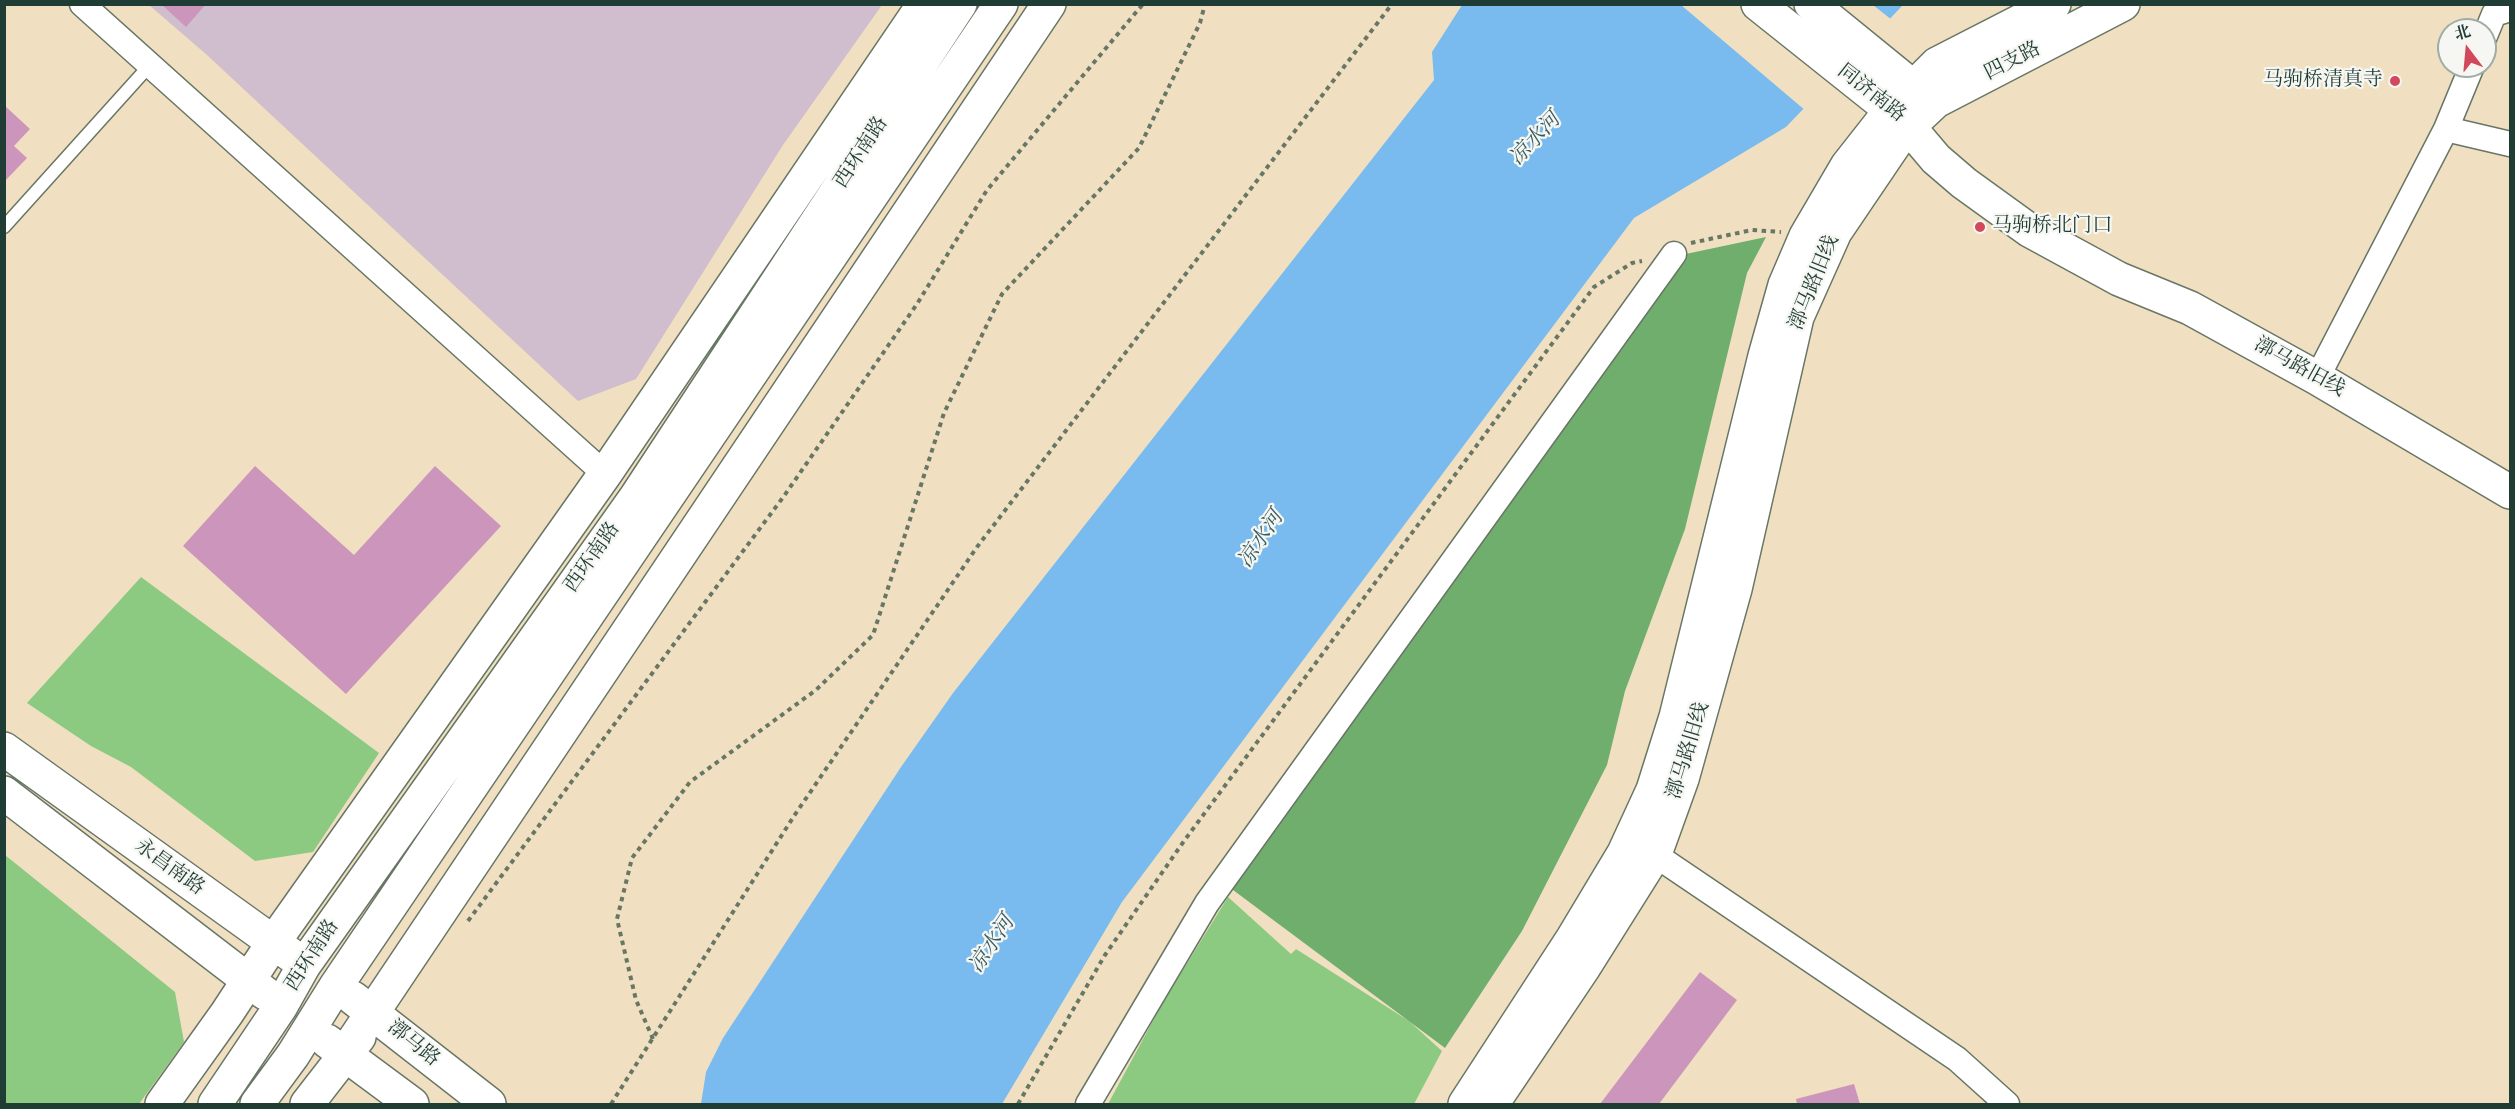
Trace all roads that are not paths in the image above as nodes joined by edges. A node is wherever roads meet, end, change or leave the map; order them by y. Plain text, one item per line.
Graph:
1 (82, 4) edge
2 (924, 4) edge
3 (960, 4) edge
4 (1001, 4) edge
5 (1049, 4) edge
6 (1758, 4) edge
7 (1811, 4) edge
8 (2054, 4) edge
9 (2123, 4) edge
10 (2511, 9) edge
11 (2492, 18) edge
12 (150, 65) junction
13 (2467, 78) edge
14 (1913, 87) junction
15 (1888, 109) junction
16 (2446, 129) junction
17 (2511, 144) edge
18 (850, 171) junction
19 (4, 227) edge
20 (771, 231) junction
21 (1674, 254) road end
22 (2317, 378) junction
23 (605, 474) junction
24 (2511, 492) edge
25 (537, 636) junction
26 (450, 694) junction
27 (4, 749) edge
28 (4, 793) edge
29 (1644, 847) junction
30 (273, 943) junction
31 (304, 965) junction
32 (247, 980) junction
33 (336, 986) junction
34 (281, 1006) junction
35 (374, 1013) junction
36 (310, 1028) junction
37 (344, 1055) junction
38 (162, 1104) edge
39 (215, 1104) edge
40 (258, 1104) edge
41 (307, 1104) edge
42 (412, 1104) edge
43 (489, 1104) edge
44 (1088, 1104) edge
45 (1466, 1104) edge
46 (1492, 1104) edge
47 (2007, 1104) edge

1 - 12 street
2 - 20 main road
3 - 18 main road, 西环南路
4 - 33 main road, 西环南路
5 - 35 main road
6 - 15 main road, 同济南路
7 - 14 main road, 同济南路
8 - 14 main road, 四支路
9 - 15 main road, 四支路
10 - 11 street
12 - 19 lane
12 - 23 street
13 - 16 street
14 - 15 main road, 同济南路
15 - 22 main road, 漷马路旧线
15 - 29 main road, 漷马路旧线
16 - 17 street
16 - 22 street
18 - 20 main road
18 - 25 main road, 西环南路
20 - 23 main road
21 - 44 street
22 - 24 main road, 漷马路旧线
23 - 26 main road
25 - 26 main road
25 - 31 main road, 西环南路
26 - 30 main road
27 - 30 main road, 永昌南路
28 - 32 main road, 永昌南路
29 - 45 main road, 漷马路旧线
29 - 46 main road, 漷马路旧线
29 - 47 street
30 - 31 main road, 永昌南路
30 - 32 main road
31 - 33 main road, 永昌南路
31 - 34 main road, 西环南路
32 - 34 main road, 永昌南路
32 - 38 main road
33 - 35 main road, 漷马路
33 - 36 main road, 西环南路
34 - 36 main road, 永昌南路
34 - 39 main road, 西环南路
35 - 37 main road
35 - 43 main road, 漷马路
36 - 37 main road
36 - 40 main road, 西环南路
37 - 41 main road
37 - 42 main road

